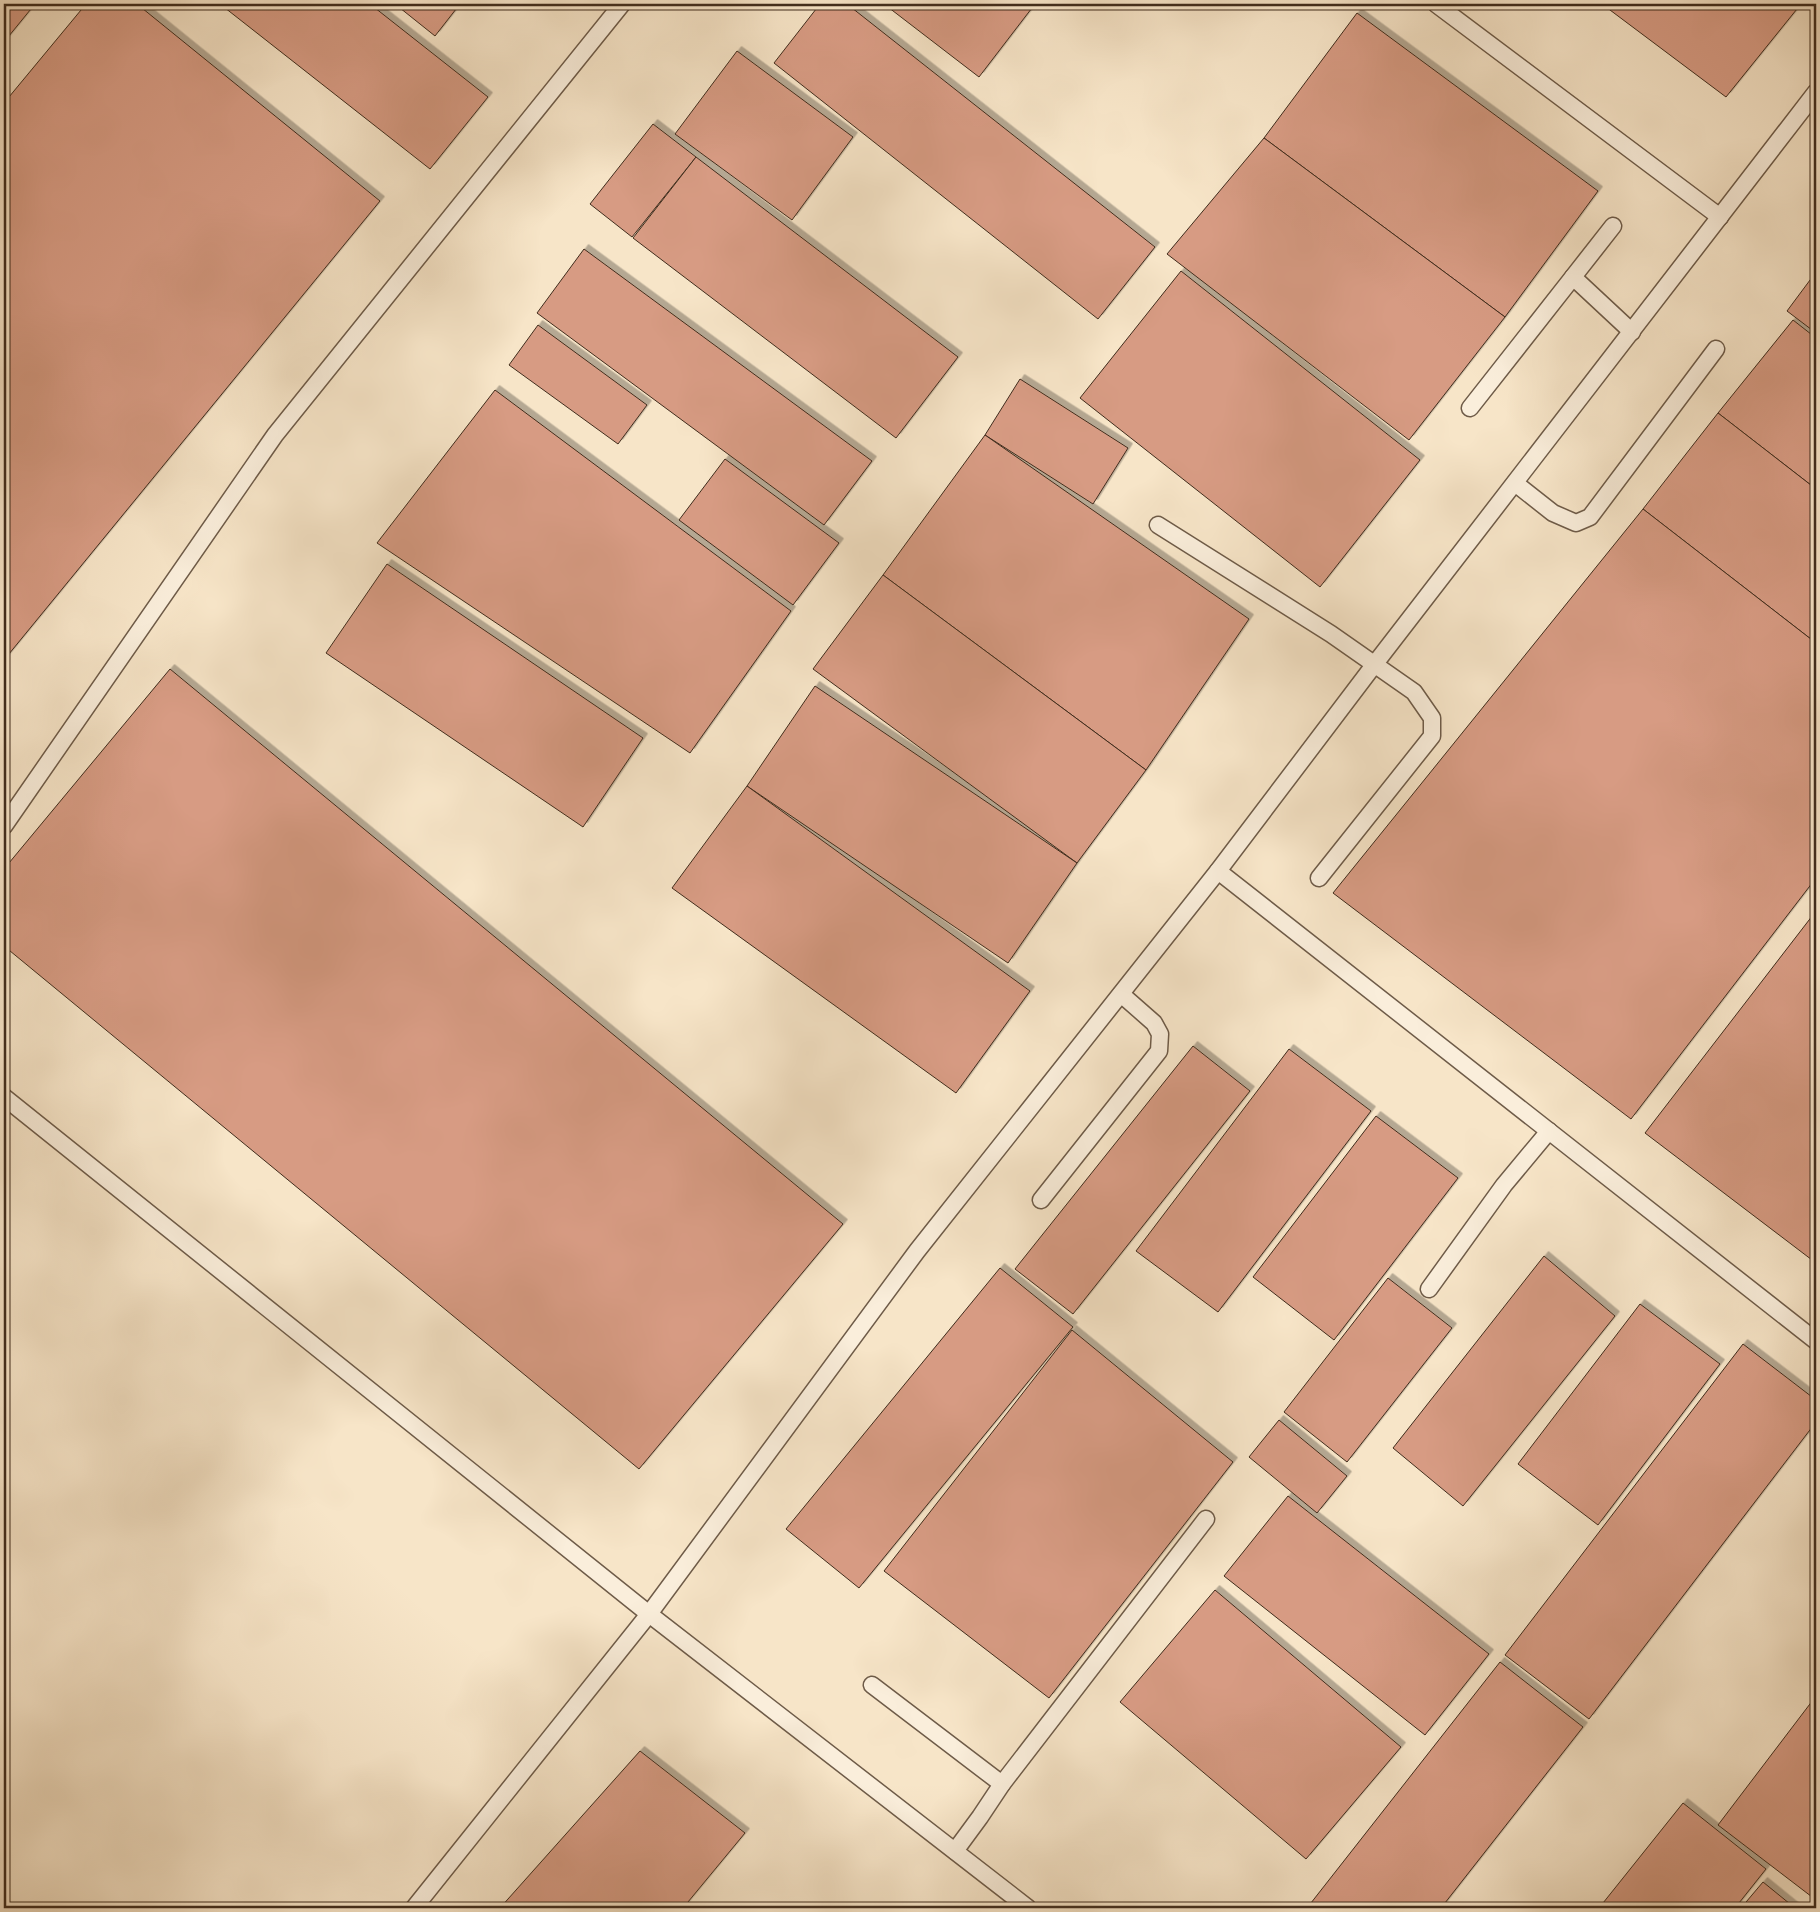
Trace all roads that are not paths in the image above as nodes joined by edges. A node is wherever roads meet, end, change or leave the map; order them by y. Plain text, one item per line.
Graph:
1 (622, 4) edge
2 (1436, 4) edge
3 (1816, 92) edge
4 (1720, 217) junction
5 (1613, 226) dead end
6 (1573, 277) junction
7 (1632, 332) junction
8 (1716, 349) dead end
9 (1470, 408) dead end
10 (1515, 483) junction
11 (1158, 525) dead end
12 (1374, 665) junction
13 (4, 826) edge
14 (1218, 871) junction
15 (1319, 878) dead end
16 (1120, 994) junction
17 (4, 1098) edge
18 (1549, 1131) junction
19 (1041, 1200) dead end
20 (1429, 1289) dead end
21 (1816, 1341) edge
22 (1206, 1519) dead end
23 (649, 1614) junction
24 (872, 1685) dead end
25 (1002, 1784) junction
26 (955, 1851) junction
27 (414, 1908) edge
28 (1028, 1908) edge

1 - 13 lane
2 - 4 lane
3 - 4 lane
4 - 7 lane
5 - 6 lane
6 - 7 lane
6 - 9 lane
7 - 10 lane
8 - 10 lane
10 - 12 lane
11 - 12 lane
12 - 14 lane
12 - 15 lane
14 - 16 lane
14 - 18 lane
16 - 19 lane
16 - 23 lane
17 - 23 lane
18 - 20 lane
18 - 21 lane
22 - 25 lane
23 - 26 lane
23 - 27 lane
24 - 25 lane
25 - 26 lane
26 - 28 lane

